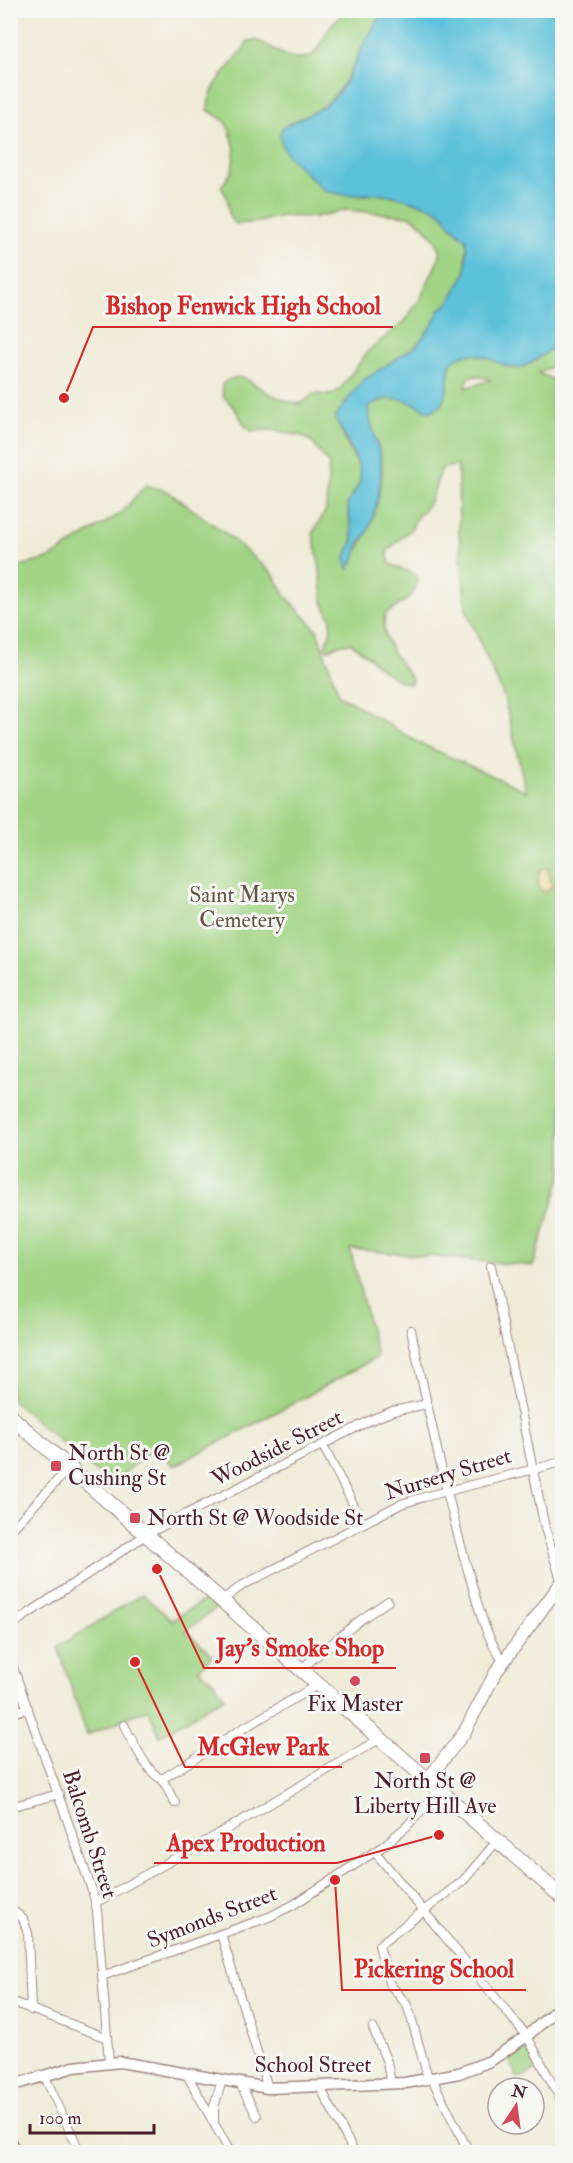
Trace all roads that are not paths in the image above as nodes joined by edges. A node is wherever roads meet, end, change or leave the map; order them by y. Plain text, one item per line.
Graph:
1 (492, 1266) dead end
2 (411, 1330) dead end
3 (427, 1404) junction
4 (10, 1416) edge
5 (323, 1446) junction
6 (562, 1462) edge
7 (70, 1467) junction
8 (532, 1468) junction
9 (446, 1492) junction
10 (363, 1523) junction
11 (10, 1531) edge
12 (147, 1534) junction
13 (562, 1584) edge
14 (222, 1600) junction
15 (388, 1601) dead end
16 (10, 1626) edge
17 (10, 1659) edge
18 (504, 1662) junction
19 (301, 1668) junction
20 (319, 1684) junction
21 (28, 1708) junction
22 (10, 1714) edge
23 (124, 1725) dead end
24 (381, 1738) junction
25 (162, 1779) junction
26 (428, 1779) junction
27 (440, 1790) junction
28 (59, 1794) junction
29 (175, 1803) dead end
30 (10, 1807) edge
31 (498, 1840) junction
32 (375, 1852) junction
33 (562, 1897) edge
34 (95, 1903) junction
35 (10, 1908) edge
36 (424, 1912) junction
37 (221, 1934) junction
38 (102, 1976) junction
39 (10, 2001) edge
40 (562, 2005) edge
41 (31, 2010) junction
42 (373, 2028) dead end
43 (527, 2036) junction
44 (107, 2038) junction
45 (109, 2062) junction
46 (186, 2073) junction
47 (44, 2075) junction
48 (432, 2079) junction
49 (222, 2080) junction
50 (240, 2084) junction
51 (391, 2084) junction
52 (10, 2086) edge
53 (320, 2087) junction
54 (268, 2088) junction
55 (562, 2102) edge
56 (258, 2116) dead end
57 (215, 2124) junction
58 (10, 2142) edge
59 (17, 2152) edge
60 (80, 2152) edge
61 (230, 2152) edge
62 (354, 2152) edge
63 (469, 2152) edge

1 - 8 street
2 - 3 street
3 - 5 street, Woodside Street
3 - 9 street
4 - 7 highway
5 - 10 street
5 - 12 street, Woodside Street
6 - 8 street, Nursery Street
7 - 11 street
7 - 12 highway
8 - 9 street, Nursery Street
8 - 13 street
9 - 10 street, Nursery Street
9 - 18 street
10 - 14 street, Nursery Street
12 - 14 highway
12 - 16 street, Woodside Street
13 - 18 main road
14 - 19 highway
15 - 19 street
17 - 21 street, Balcomb Street
18 - 26 main road
19 - 20 highway
20 - 24 highway
20 - 25 street
21 - 22 street
21 - 28 street, Balcomb Street
23 - 25 street
24 - 26 highway
24 - 34 street
25 - 29 street
26 - 27 highway
27 - 31 highway
27 - 32 street, Symonds Street
28 - 30 street
28 - 34 street, Balcomb Street
31 - 33 highway
31 - 36 street
32 - 36 street
32 - 37 street, Symonds Street
34 - 38 street, Balcomb Street
35 - 41 street
36 - 43 street
36 - 48 street
37 - 38 street, Symonds Street
37 - 54 street
38 - 44 street, Balcomb Street
39 - 41 street
40 - 43 street, School Street
41 - 44 street
42 - 51 street
43 - 48 street, School Street
43 - 55 street
44 - 45 street, Balcomb Street
45 - 46 street, School Street
45 - 47 street, School Street
46 - 49 street, School Street
46 - 57 street
47 - 52 street, School Street
47 - 60 street
48 - 51 street, School Street
48 - 63 street
49 - 50 street, School Street
49 - 57 street
50 - 54 street, School Street
50 - 56 street
51 - 53 street, School Street
53 - 54 street, School Street
53 - 62 street
57 - 61 street
58 - 59 street

